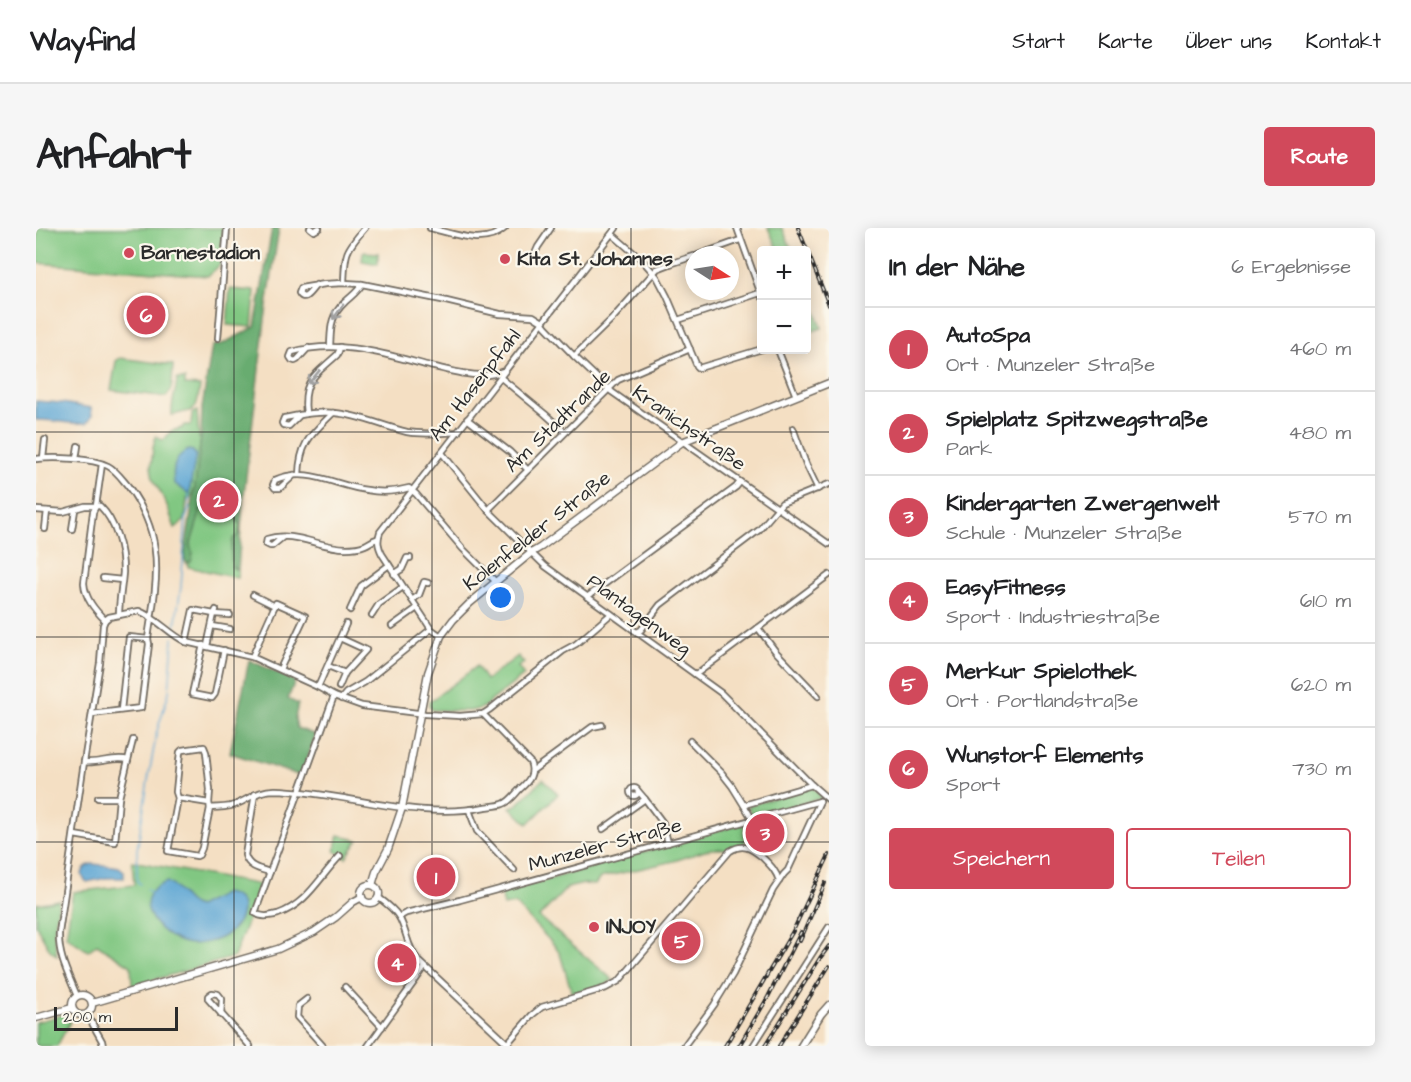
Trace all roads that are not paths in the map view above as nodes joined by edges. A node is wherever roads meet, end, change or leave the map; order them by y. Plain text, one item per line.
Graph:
1 (227, 228) edge
2 (310, 228) edge
3 (319, 228) edge
4 (365, 228) edge
5 (430, 228) edge
6 (505, 228) edge
7 (551, 228) edge
8 (616, 228) edge
9 (736, 228) edge
10 (612, 234) junction
11 (740, 240) junction
12 (724, 246) edge
13 (534, 256) dead end
14 (685, 259) edge
15 (654, 272) junction
16 (344, 283) junction
17 (362, 284) junction
18 (757, 284) edge
19 (316, 285) dead end
20 (757, 296) edge
21 (678, 320) junction
22 (543, 323) junction
23 (218, 338) dead end
24 (330, 346) junction
25 (340, 347) junction
26 (308, 348) dead end
27 (690, 349) junction
28 (757, 351) edge
29 (780, 354) edge
30 (574, 356) junction
31 (504, 371) junction
32 (486, 375) junction
33 (500, 377) junction
34 (829, 383) edge
35 (494, 385) junction
36 (608, 389) junction
37 (796, 396) junction
38 (333, 412) junction
39 (467, 419) junction
40 (793, 428) dead end
41 (458, 432) junction
42 (565, 432) junction
43 (441, 434) junction
44 (45, 440) dead end
45 (682, 442) junction
46 (448, 444) junction
47 (78, 446) dead end
48 (442, 453) junction
49 (43, 458) junction
50 (36, 459) edge
51 (76, 459) junction
52 (102, 464) junction
53 (528, 470) junction
54 (740, 482) junction
55 (829, 484) edge
56 (818, 489) junction
57 (412, 490) junction
58 (394, 492) junction
59 (403, 502) junction
60 (96, 506) junction
61 (777, 508) junction
62 (36, 510) edge
63 (75, 510) junction
64 (488, 510) junction
65 (47, 511) junction
66 (45, 529) dead end
67 (72, 529) dead end
68 (283, 537) dead end
69 (377, 539) junction
70 (829, 544) edge
71 (366, 545) junction
72 (379, 548) junction
73 (531, 552) junction
74 (410, 558) dead end
75 (389, 565) junction
76 (394, 574) junction
77 (829, 575) edge
78 (103, 578) dead end
79 (122, 580) junction
80 (496, 582) junction
81 (428, 584) dead end
82 (403, 587) junction
83 (253, 595) dead end
84 (587, 597) junction
85 (412, 600) junction
86 (275, 606) junction
87 (417, 608) junction
88 (350, 610) dead end
89 (215, 612) junction
90 (611, 614) junction
91 (119, 615) junction
92 (230, 615) dead end
93 (372, 615) dead end
94 (151, 617) junction
95 (105, 620) junction
96 (346, 624) dead end
97 (212, 626) junction
98 (392, 626) dead end
99 (758, 628) junction
100 (230, 629) dead end
101 (432, 629) junction
102 (637, 632) junction
103 (441, 636) junction
104 (148, 639) junction
105 (340, 639) junction
106 (186, 642) junction
107 (205, 646) junction
108 (224, 650) junction
109 (252, 657) junction
110 (328, 666) junction
111 (280, 669) junction
112 (345, 674) junction
113 (695, 674) junction
114 (318, 687) junction
115 (339, 687) dead end
116 (334, 696) junction
117 (818, 696) dead end
118 (341, 699) junction
119 (121, 710) junction
120 (420, 713) junction
121 (92, 714) junction
122 (483, 714) junction
123 (602, 724) dead end
124 (133, 740) dead end
125 (690, 741) dead end
126 (128, 760) junction
127 (84, 762) junction
128 (532, 771) junction
129 (812, 785) junction
130 (298, 792) junction
131 (639, 792) dead end
132 (255, 794) junction
133 (98, 798) dead end
134 (119, 798) junction
135 (178, 798) junction
136 (645, 799) junction
137 (827, 799) edge
138 (744, 805) junction
139 (210, 806) junction
140 (402, 808) junction
141 (469, 810) junction
142 (753, 820) junction
143 (603, 829) dead end
144 (74, 835) junction
145 (668, 843) junction
146 (340, 856) dead end
147 (514, 870) dead end
148 (270, 872) junction
149 (778, 881) junction
150 (372, 885) junction
151 (362, 897) junction
152 (378, 897) junction
153 (399, 917) junction
154 (829, 927) edge
155 (425, 967) junction
156 (345, 987) dead end
157 (77, 996) junction
158 (307, 999) dead end
159 (92, 1003) junction
160 (829, 1005) edge
161 (72, 1008) junction
162 (87, 1014) junction
163 (221, 1015) dead end
164 (36, 1018) edge
165 (382, 1027) junction
166 (507, 1045) edge
167 (103, 1046) edge
168 (250, 1046) edge
169 (323, 1046) edge
170 (368, 1046) edge
171 (684, 1046) edge
172 (753, 1046) edge
173 (801, 1046) edge

1 - 23 street
2 - 3 street
4 - 16 street
5 - 6 street
7 - 13 street
8 - 10 street, Am Hasenpfahl
9 - 11 street
10 - 15 street
10 - 22 street, Am Hasenpfahl
11 - 12 street
11 - 18 street
14 - 15 street
15 - 21 street
15 - 30 street
16 - 17 street
16 - 19 street
17 - 22 street
17 -> 24 street
20 - 21 street
21 - 27 street
22 - 30 street, Kranichstraße
22 - 31 street, Am Hasenpfahl
24 - 25 street
24 - 26 street
25 - 32 street
25 -> 38 street
27 - 28 street
27 - 36 street, Am Stadtrande
29 - 37 street
30 - 36 street, Kranichstraße
31 - 32 street
31 - 33 street, Am Hasenpfahl
32 - 35 street
33 - 35 street, Am Hasenpfahl
33 - 42 street
34 - 37 main road, Kolenfelder Straße
35 - 39 street, Am Hasenpfahl
36 - 42 street, Am Stadtrande
36 - 45 street, Kranichstraße
37 - 45 main road, Kolenfelder Straße
38 - 43 street
38 - 58 street
39 - 41 street, Am Hasenpfahl
39 - 53 street
40 - 56 street
41 - 43 street
41 - 46 street, Am Hasenpfahl
42 - 53 street, Am Stadtrande
43 - 46 street
44 - 49 street
45 - 54 street, Kranichstraße
45 - 73 main road, Kolenfelder Straße
46 - 48 street, Am Hasenpfahl
47 - 51 street
48 - 57 street, Am Hasenpfahl
48 - 64 street, Plantagenweg
49 - 50 street
49 - 51 street
51 - 52 street
52 - 60 street
52 - 94 street
53 - 64 street, Am Stadtrande
54 - 61 street, Kranichstraße
54 - 84 street
55 - 56 street
56 - 61 street
57 - 58 street
57 - 59 street, Am Hasenpfahl
57 - 80 street
58 - 59 street
59 - 69 street, Am Hasenpfahl
60 - 63 street
60 - 79 street
60 - 95 street
61 - 70 street, Kranichstraße
61 - 102 street
62 - 65 street
63 - 65 street
63 - 67 street
64 - 73 street, Plantagenweg
65 - 66 street
68 - 71 street
69 - 71 street
69 - 72 street
71 - 72 street
72 - 75 street
73 - 80 main road, Kolenfelder Straße
73 - 84 street, Plantagenweg
74 - 76 street
75 - 76 street
75 - 88 street
76 - 82 street
77 - 99 street
78 - 79 street
79 - 91 street
80 - 103 main road, Kolenfelder Straße
81 - 85 street
82 - 85 street
82 - 93 street
83 - 86 street
84 - 90 street, Plantagenweg
85 - 87 street
86 - 109 street
86 - 111 street
87 - 98 street
87 - 101 street
89 - 92 street
89 - 97 street
89 - 106 street
90 - 102 street, Plantagenweg
90 - 122 street
91 - 94 street
91 - 95 street
94 - 104 street
94 - 106 street
95 - 121 street
96 - 105 street
97 - 100 street
97 - 107 street
99 - 113 street
99 - 117 street
101 - 103 street
101 - 118 street
102 - 113 street, Plantagenweg
103 - 120 main road, Kolenfelder Straße
104 - 119 street
104 - 119 street
105 - 110 street
105 - 112 street
106 - 107 street
107 - 108 street
107 - 108 street
108 - 109 street
109 - 111 street
110 - 112 street
110 - 114 street
111 - 114 street
112 - 115 street
113 - 129 street, Plantagenweg
114 - 116 street
116 - 118 street
116 - 130 street
118 - 120 street
119 - 121 street
120 - 122 street
120 - 140 main road, Kolenfelder Straße
121 - 127 street
122 - 128 street
123 - 128 street
124 - 126 street
125 - 138 street
126 - 127 street
126 - 134 street
127 - 144 street
128 - 141 street
129 - 137 street, Plantagenweg
129 - 138 street
130 - 132 street
130 - 140 street
130 - 148 street
131 - 136 street
132 - 139 street
132 - 148 street
133 - 134 street
134 - 144 street
135 - 139 street
135 - 139 street
135 - 139 street
136 - 143 street
136 - 145 street
138 - 142 street
140 - 141 street
140 - 150 main road, Kolenfelder Straße
141 - 147 street
142 - 145 street, Munzeler Straße
142 - 149 street, Munzeler Straße
144 - 157 street
145 - 153 street, Munzeler Straße
146 - 148 street
149 - 166 street
149 - 171 street
150 - 151 main road
150 - 152 main road
151 - 152 main road
151 - 159 main road
152 - 153 street
153 - 155 street
154 - 172 street
155 - 165 street
155 - 166 street
156 - 165 street
157 - 159 main road
157 - 161 main road
158 - 169 street
159 - 162 main road
160 - 173 main road
161 - 162 main road
161 - 164 main road
162 - 167 street
163 - 168 street
165 - 170 street

